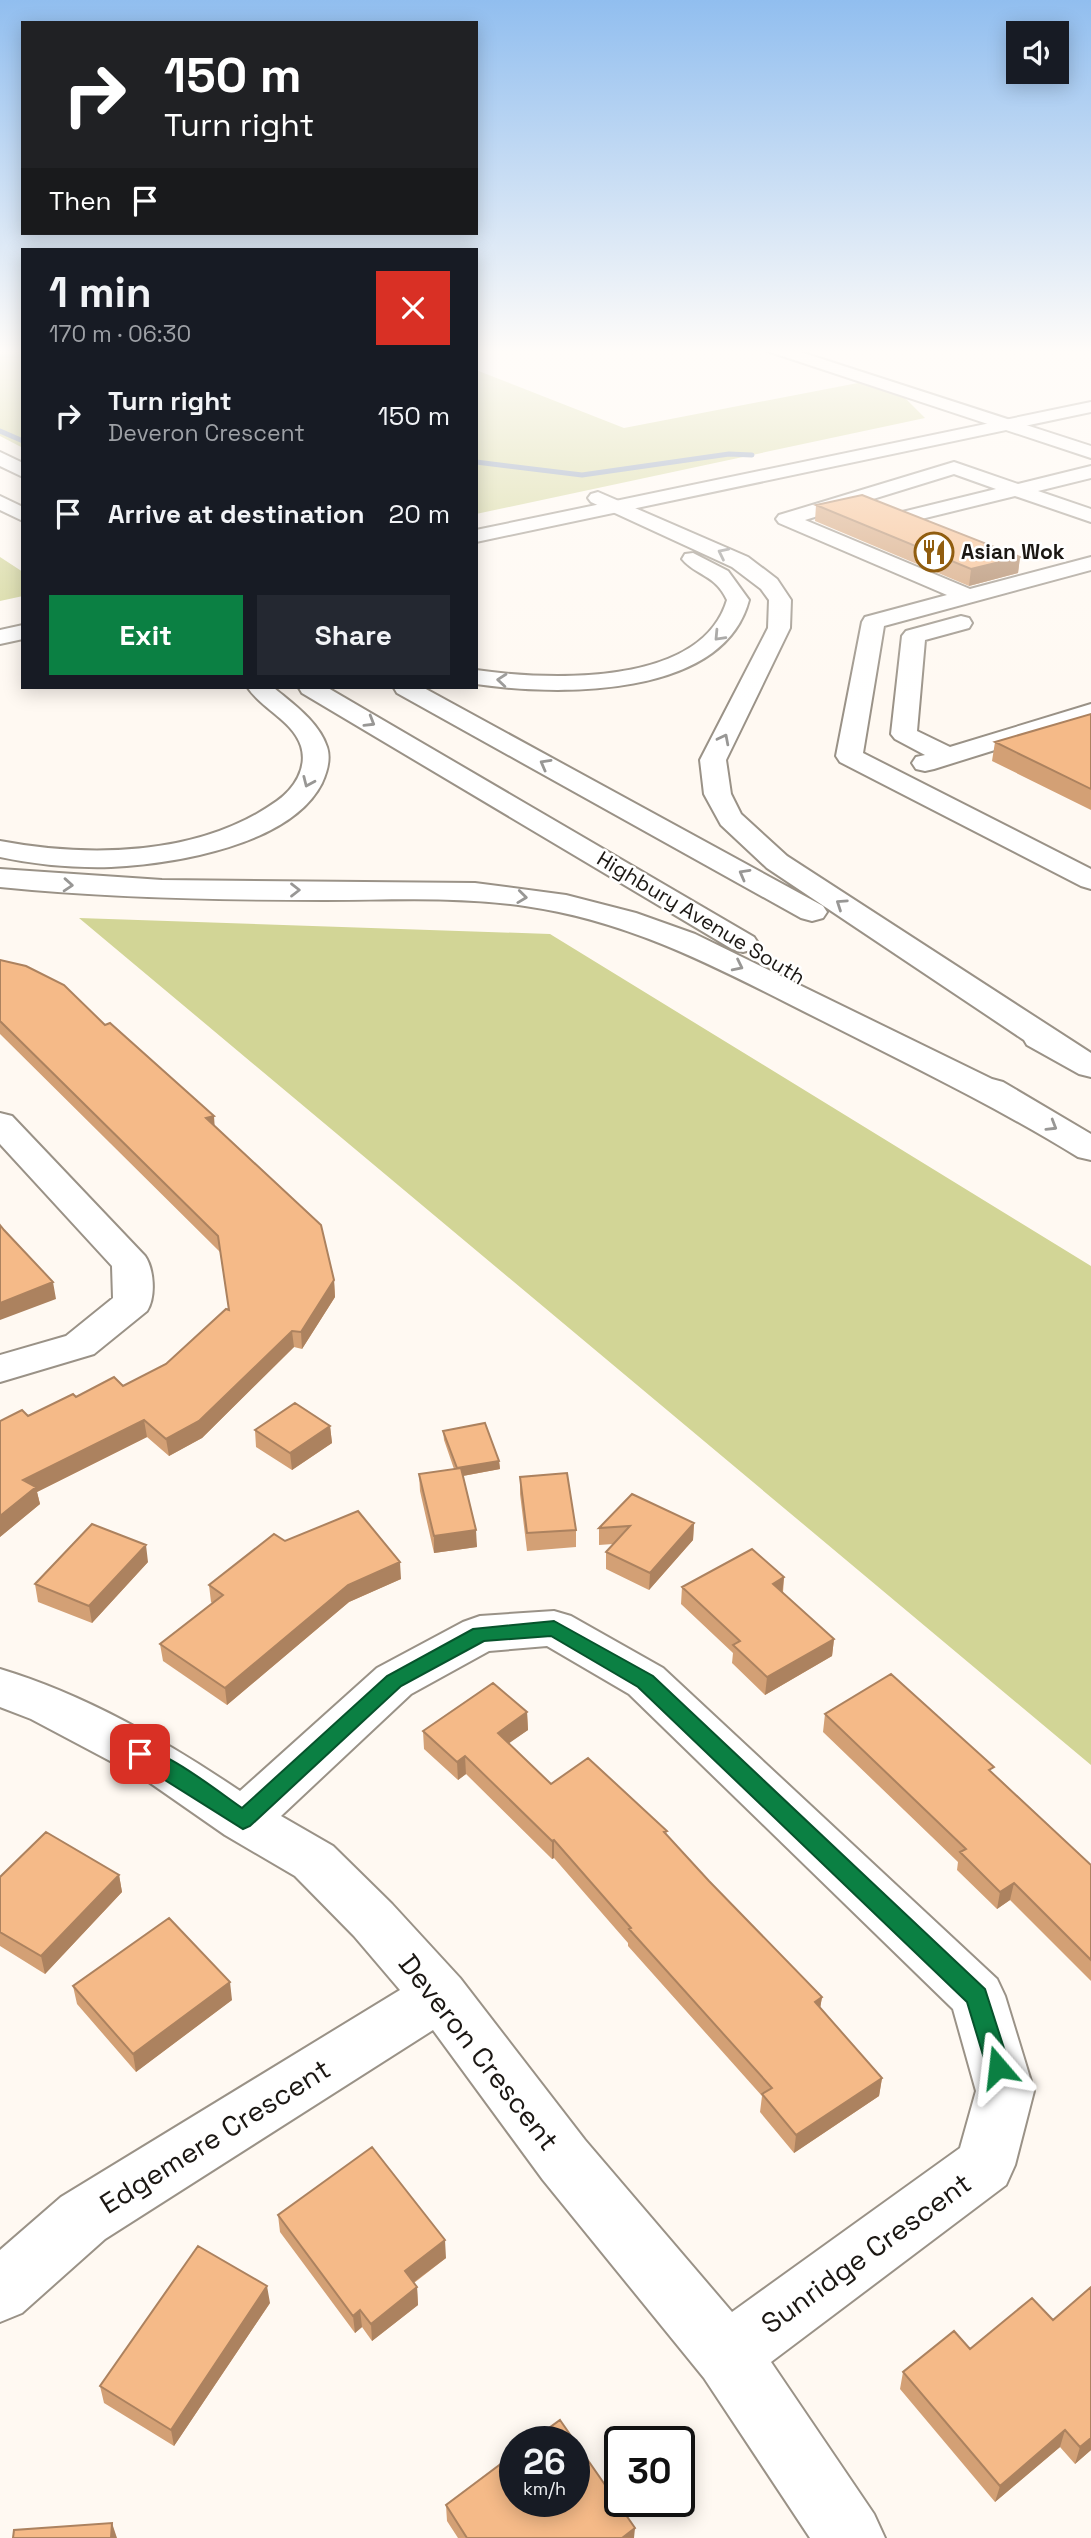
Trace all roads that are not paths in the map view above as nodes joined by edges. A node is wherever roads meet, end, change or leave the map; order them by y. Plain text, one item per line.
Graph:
1 (759, 466) edge
2 (1091, 472) edge
3 (1016, 490) junction
4 (856, 498) junction
5 (0, 502) edge
6 (594, 505) junction
7 (21, 514) edge
8 (1091, 516) edge
9 (905, 517) junction
10 (478, 523) edge
11 (939, 531) edge
12 (478, 535) edge
13 (1023, 563) dead end
14 (1091, 563) edge
15 (1050, 574) junction
16 (1088, 589) dead end
17 (968, 596) junction
18 (985, 617) dead end
19 (21, 620) edge
20 (0, 625) edge
21 (21, 632) edge
22 (0, 637) edge
23 (478, 677) edge
24 (261, 689) edge
25 (313, 689) edge
26 (408, 689) edge
27 (1091, 712) edge
28 (948, 756) junction
29 (886, 775) junction
30 (0, 849) edge
31 (0, 878) edge
32 (1091, 880) edge
33 (1061, 1050) junction
34 (1091, 1067) edge
35 (1012, 1102) junction
36 (0, 1123) edge
37 (1091, 1149) edge
38 (0, 1369) edge
39 (0, 1687) edge
40 (243, 1820) junction
41 (440, 1995) junction
42 (0, 2291) edge
43 (727, 2355) junction
44 (850, 2538) edge

1 - 6 main road
2 - 3 main road
3 - 4 main road
3 - 8 main road
3 - 9 main road
4 - 9 main road
4 - 17 main road
5 - 7 main road
6 - 10 main road
6 - 12 main road
6 -> 23 main road
33 -> 6 main road
9 - 11 main road
13 - 15 main road
14 - 15 main road
15 - 16 main road
15 - 17 main road
17 - 29 main road
18 - 28 main road
19 - 20 main road
21 - 22 main road
24 -> 30 main road
25 -> 35 main road, Highbury Avenue South
33 -> 26 main road
27 - 28 main road
28 - 29 main road
29 - 32 main road
31 -> 35 main road
33 - 34 main road
35 -> 37 main road, Highbury Avenue South
36 - 38 main road
39 - 40 main road, Deveron Crescent
40 - 41 main road, Deveron Crescent
40 - 43 main road, Sunridge Crescent
41 - 42 main road, Edgemere Crescent
41 - 43 main road, Deveron Crescent
43 - 44 main road, Deveron Crescent

